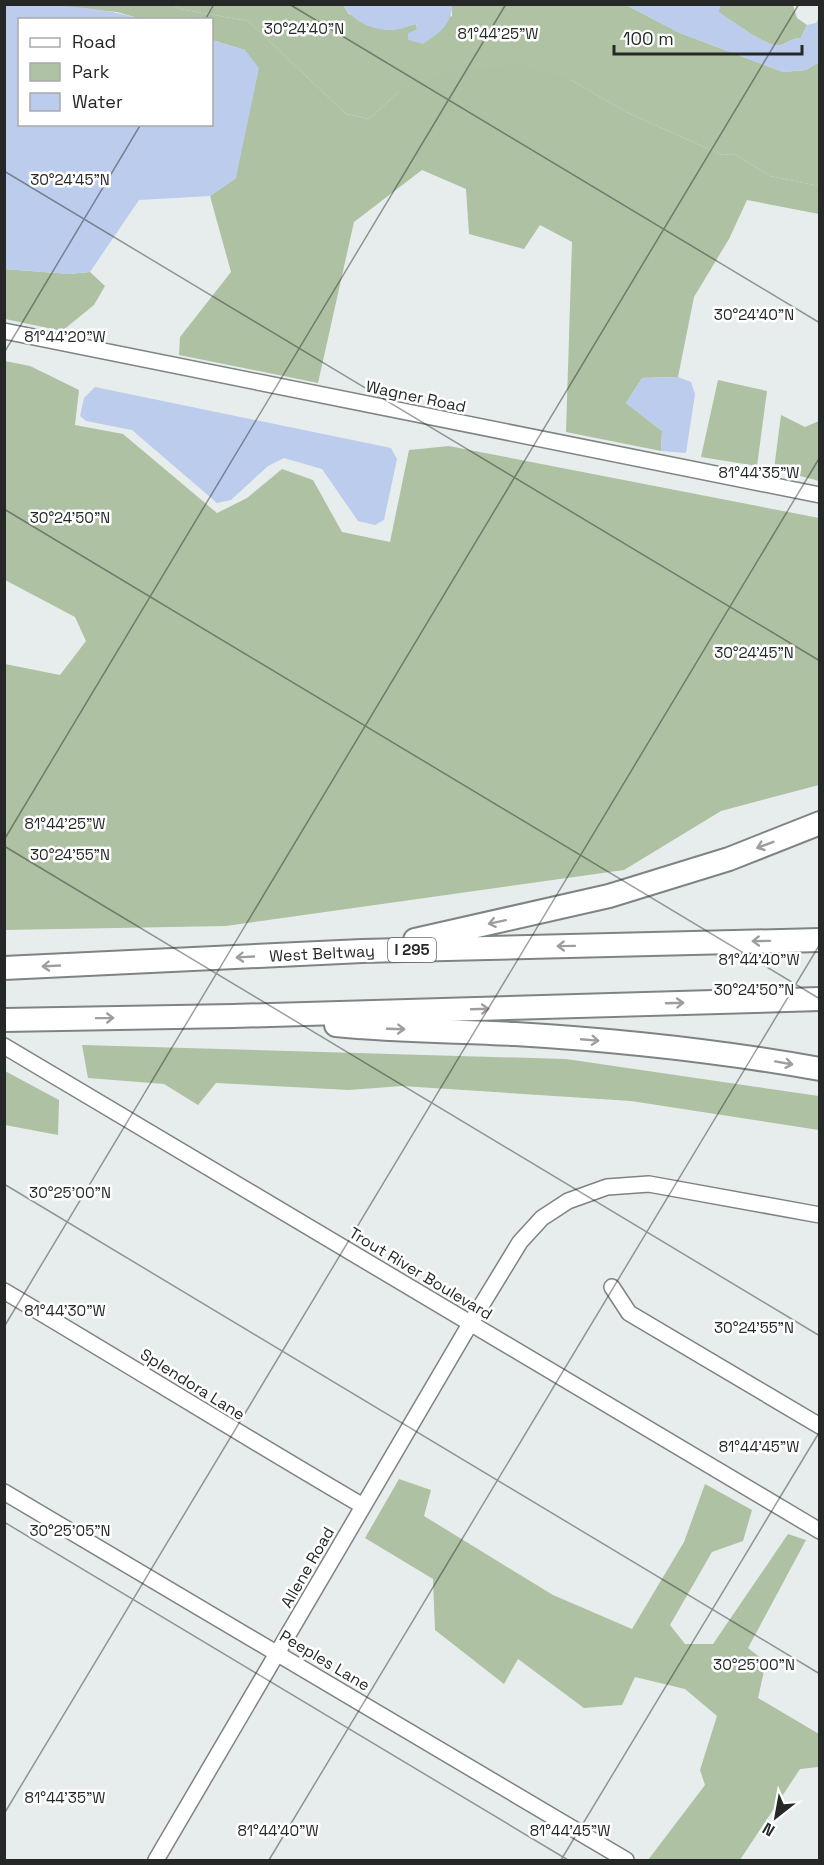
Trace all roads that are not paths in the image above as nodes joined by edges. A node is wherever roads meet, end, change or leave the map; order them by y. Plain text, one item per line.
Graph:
1 (4, 331) edge
2 (819, 495) edge
3 (819, 823) edge
4 (819, 940) edge
5 (362, 951) junction
6 (4, 968) edge
7 (819, 999) edge
8 (233, 1016) junction
9 (4, 1020) edge
10 (4, 1046) edge
11 (819, 1069) edge
12 (819, 1215) edge
13 (612, 1287) dead end
14 (4, 1291) edge
15 (470, 1324) junction
16 (819, 1426) edge
17 (4, 1492) edge
18 (363, 1506) junction
19 (819, 1531) edge
20 (277, 1653) junction
21 (156, 1860) edge
22 (626, 1860) edge

1 - 2 street, Wagner Road
3 -> 5 highway
4 -> 5 highway, West Beltway / I 295
5 -> 6 highway, West Beltway / I 295
8 -> 7 highway
9 -> 8 highway
8 -> 11 highway
10 - 15 street, Trout River Boulevard
12 - 15 street, Allene Road
13 - 16 street
14 - 18 street, Splendora Lane
15 - 18 street, Allene Road
15 - 19 street, Trout River Boulevard
17 - 20 street, Peeples Lane
18 - 20 street, Allene Road
20 - 21 street, Allene Road
20 - 22 street, Peeples Lane

